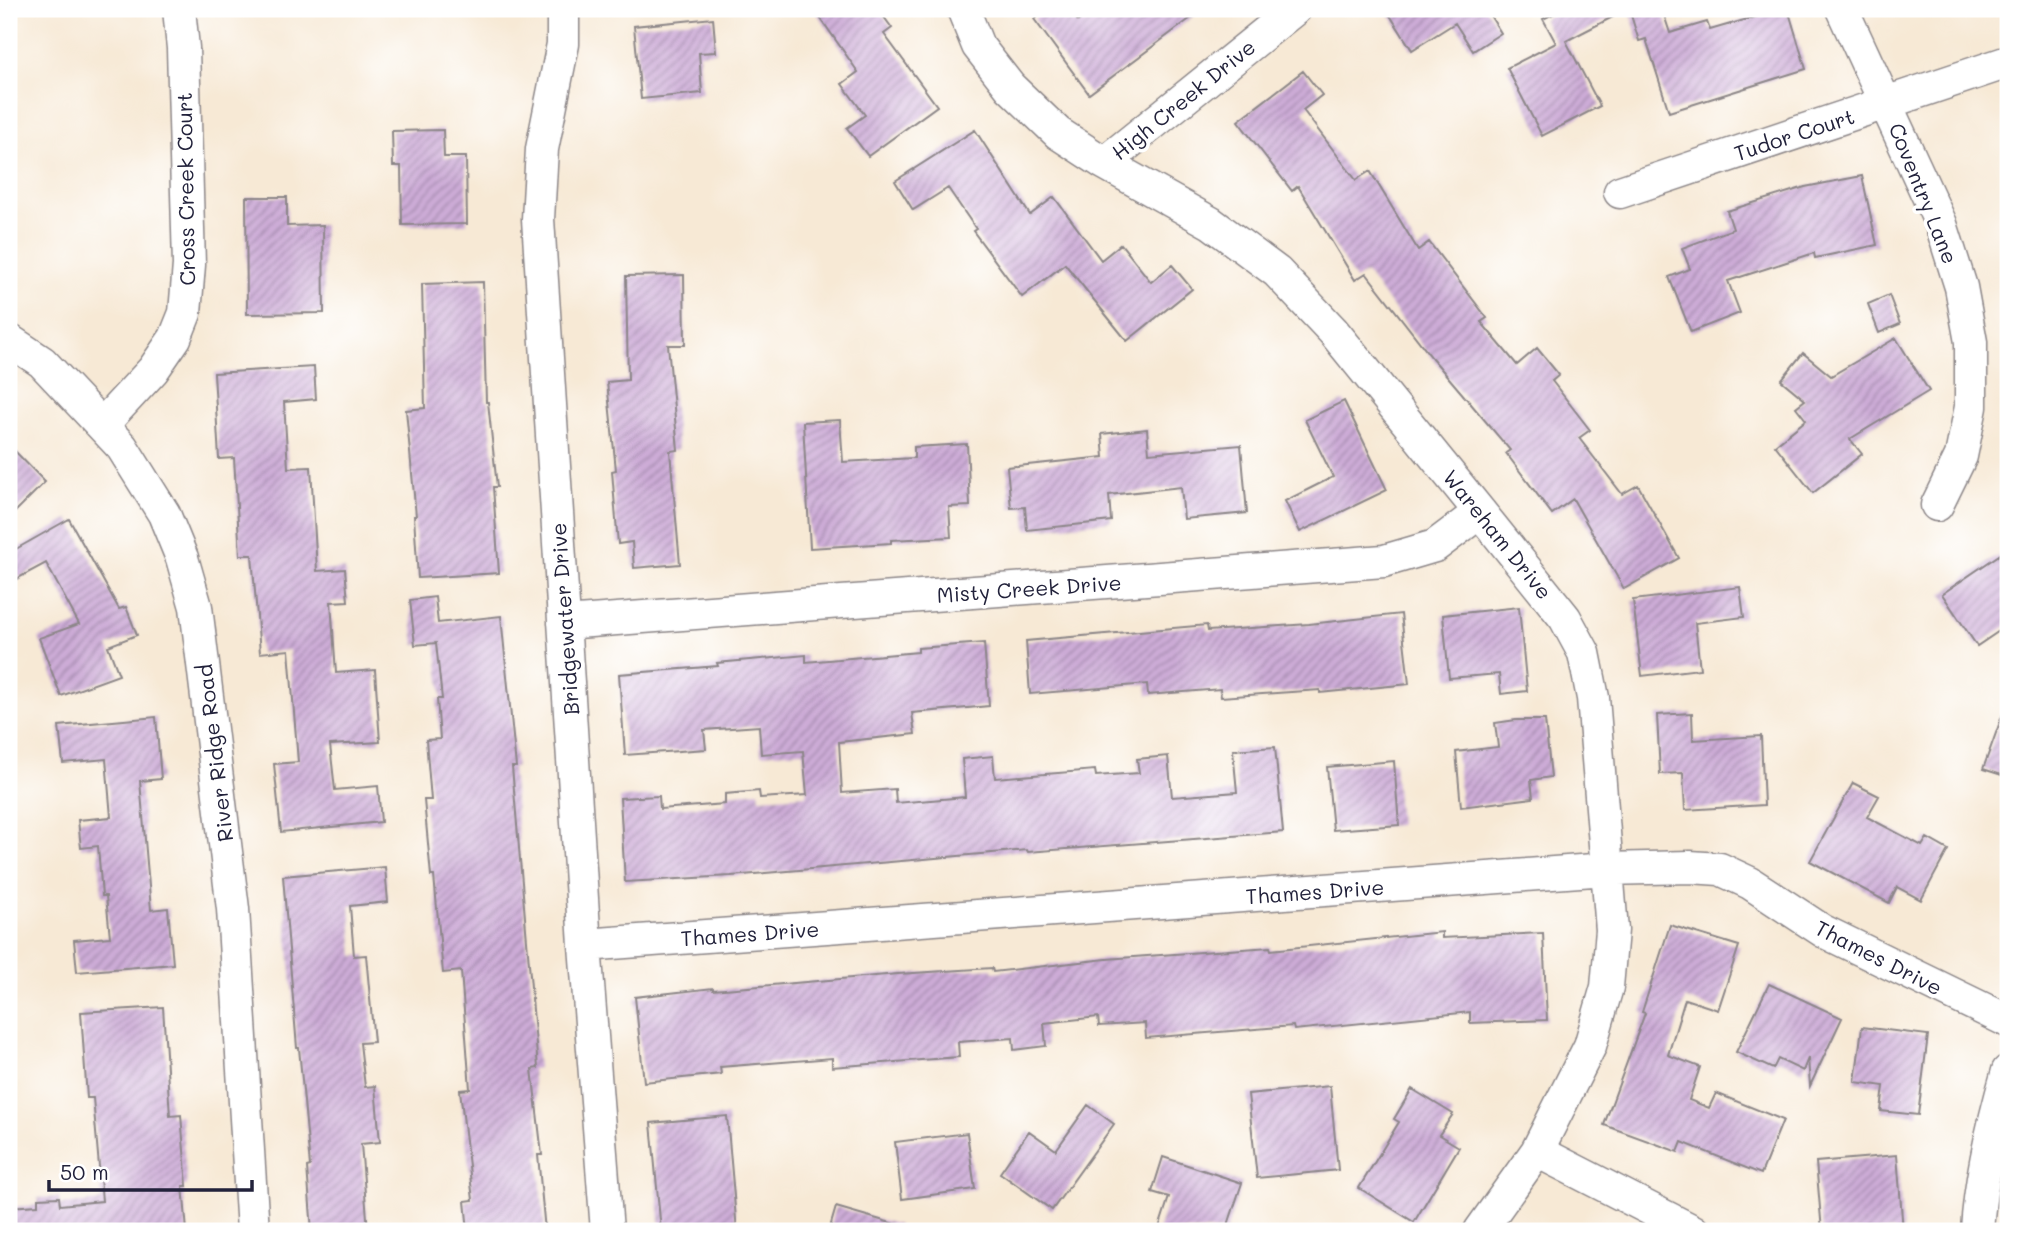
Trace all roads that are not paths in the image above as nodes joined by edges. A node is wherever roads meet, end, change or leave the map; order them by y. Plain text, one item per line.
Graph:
1 (179, 9) edge
2 (563, 9) edge
3 (963, 9) edge
4 (1295, 9) edge
5 (1842, 9) edge
6 (2008, 62) edge
7 (1886, 103) junction
8 (1104, 163) junction
9 (1619, 192) dead end
10 (9, 340) edge
11 (102, 425) junction
12 (1937, 505) dead end
13 (1480, 512) junction
14 (564, 623) junction
15 (1607, 869) junction
16 (585, 945) junction
17 (2008, 1021) edge
18 (2008, 1071) edge
19 (1537, 1151) junction
20 (253, 1231) edge
21 (607, 1231) edge
22 (1480, 1231) edge
23 (1693, 1231) edge
24 (1977, 1231) edge

1 - 11 street, Cross Creek Court
2 - 14 street, Bridgewater Drive
3 - 8 street, Wareham Drive
4 - 8 street, High Creek Drive
5 - 7 street, Coventry Lane
6 - 7 street, Tudor Court
7 - 9 street, Tudor Court
7 - 12 street, Coventry Lane
8 - 13 street, Wareham Drive
10 - 11 street, River Ridge Road
11 - 20 street, River Ridge Road
13 - 14 street, Misty Creek Drive
13 - 15 street, Wareham Drive
14 - 16 street, Bridgewater Drive
15 - 16 street, Thames Drive
15 - 17 street, Thames Drive
15 - 19 street, Wareham Drive
16 - 21 street, Bridgewater Drive
18 - 24 street
19 - 22 street, Wareham Drive
19 - 23 street

